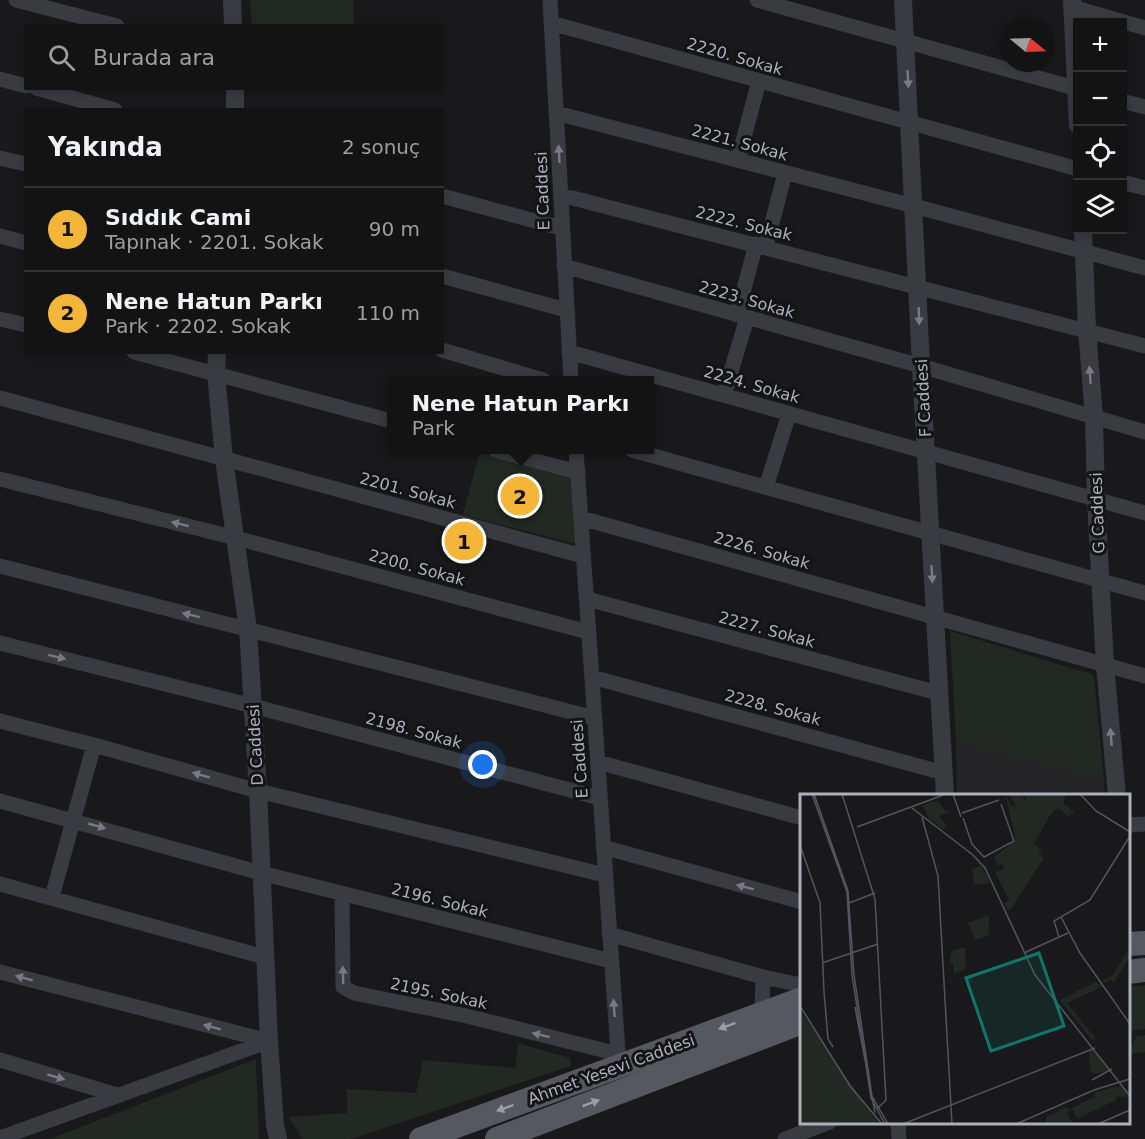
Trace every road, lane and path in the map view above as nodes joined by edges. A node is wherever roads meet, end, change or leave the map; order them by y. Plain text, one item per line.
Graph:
1 (16, 0) edge
2 (232, 0) edge
3 (550, 0) edge
4 (757, 0) edge
5 (903, 0) edge
6 (1072, 3) edge
7 (551, 23) junction
8 (109, 24) edge
9 (233, 24) edge
10 (1145, 28) edge
11 (906, 41) junction
12 (1075, 72) edge
13 (0, 79) edge
14 (759, 81) junction
15 (24, 85) edge
16 (1073, 88) edge
17 (43, 90) edge
18 (235, 90) edge
19 (1127, 102) edge
20 (1145, 107) edge
21 (108, 108) edge
22 (235, 108) edge
23 (556, 113) junction
24 (910, 123) junction
25 (0, 158) edge
26 (738, 160) junction
27 (24, 164) edge
28 (1073, 168) edge
29 (785, 173) junction
30 (1127, 183) edge
31 (1145, 188) edge
32 (561, 195) junction
33 (444, 197) edge
34 (914, 206) junction
35 (561, 228) junction
36 (1083, 234) edge
37 (0, 236) edge
38 (24, 242) edge
39 (761, 245) junction
40 (1084, 252) junction
41 (564, 266) junction
42 (1145, 268) edge
43 (444, 277) edge
44 (918, 286) junction
45 (566, 310) junction
46 (742, 316) junction
47 (0, 319) edge
48 (24, 325) edge
49 (1087, 329) junction
50 (1145, 346) edge
51 (444, 351) edge
52 (569, 352) junction
53 (142, 354) edge
54 (217, 354) edge
55 (921, 366) junction
56 (216, 373) junction
57 (527, 376) edge
58 (571, 376) edge
59 (724, 395) junction
60 (0, 398) edge
61 (789, 414) junction
62 (1094, 417) junction
63 (387, 420) edge
64 (1145, 432) edge
65 (926, 452) junction
66 (510, 454) edge
67 (576, 454) edge
68 (646, 454) edge
69 (224, 459) junction
70 (578, 472) junction
71 (0, 479) edge
72 (766, 487) junction
73 (1096, 500) junction
74 (1145, 513) edge
75 (581, 518) junction
76 (930, 532) junction
77 (236, 538) junction
78 (583, 556) junction
79 (0, 566) edge
80 (1101, 580) junction
81 (1145, 593) edge
82 (587, 599) junction
83 (934, 617) junction
84 (248, 629) junction
85 (588, 632) junction
86 (0, 644) edge
87 (1105, 665) junction
88 (592, 676) junction
89 (1145, 676) edge
90 (938, 693) junction
91 (253, 706) junction
92 (595, 718) junction
93 (0, 721) edge
94 (94, 745) junction
95 (598, 762) junction
96 (944, 773) junction
97 (258, 791) junction
98 (945, 794) edge
99 (1116, 794) edge
100 (600, 798) junction
101 (0, 801) edge
102 (800, 818) edge
103 (73, 819) junction
104 (1145, 824) edge
105 (1130, 825) edge
106 (603, 847) junction
107 (261, 873) junction
108 (605, 875) junction
109 (0, 884) edge
110 (342, 894) junction
111 (52, 897) junction
112 (800, 902) edge
113 (609, 934) junction
114 (1145, 943) edge
115 (1130, 945) edge
116 (264, 957) junction
117 (611, 961) junction
118 (1145, 970) edge
119 (0, 972) edge
120 (1130, 972) edge
121 (763, 977) junction
122 (800, 986) edge
123 (800, 999) edge
124 (762, 1013) junction
125 (800, 1022) edge
126 (269, 1041) junction
127 (0, 1060) edge
128 (618, 1060) junction
129 (117, 1095) junction
130 (825, 1124) edge
131 (898, 1124) edge
132 (0, 1138) edge
133 (278, 1139) edge
134 (420, 1139) edge
135 (497, 1139) edge
136 (785, 1139) edge
137 (899, 1139) edge

1 - 8 street
2 - 9 street
3 - 7 street, E Caddesi
4 - 11 street
5 - 11 street, F Caddesi
6 - 10 street
6 - 12 street
7 - 14 street, 2220. Sokak
7 - 23 street, E Caddesi
11 - 16 street
11 -> 24 street, F Caddesi
13 - 15 street
14 - 24 street, 2220. Sokak
14 - 26 street
17 - 21 street
18 - 22 street
19 - 20 street
23 - 26 street, 2221. Sokak
32 -> 23 street, E Caddesi
24 - 28 street, 2220. Sokak
24 - 34 street, F Caddesi
25 - 27 street
26 - 29 street, 2221. Sokak
29 - 34 street, 2221. Sokak
29 - 39 street
30 - 31 street
32 - 35 street, E Caddesi
32 - 39 street, 2222. Sokak
33 - 35 street
34 - 40 street, 2221. Sokak
34 - 44 street, F Caddesi
35 - 41 street, E Caddesi
36 - 40 street, G Caddesi
37 - 38 street
39 - 44 street, 2222. Sokak
39 - 46 street
40 - 42 street, 2221. Sokak
40 - 49 street, G Caddesi
41 - 45 street, E Caddesi
41 - 46 street, 2223. Sokak
43 - 45 street
44 - 49 street, 2222. Sokak
44 -> 55 street, F Caddesi
45 - 52 street, E Caddesi
46 - 55 street, 2223. Sokak
46 - 59 street
47 - 48 street
49 - 50 street, 2222. Sokak
62 -> 49 street, G Caddesi
51 - 57 street
52 - 58 street, E Caddesi
52 - 59 street, 2224. Sokak
53 - 56 street
54 - 56 street, D Caddesi
55 - 62 street, 2223. Sokak
55 - 65 street, F Caddesi
56 - 63 street
56 - 69 street, D Caddesi
59 - 61 street, 2224. Sokak
60 - 69 street, 2201. Sokak
61 - 65 street, 2224. Sokak
61 - 72 street
62 - 64 street, 2223. Sokak
62 - 73 street, G Caddesi
65 - 73 street, 2224. Sokak
65 - 76 street, F Caddesi
66 - 70 street
67 - 70 street, E Caddesi
68 - 72 street
69 - 77 street, D Caddesi
69 - 78 street, 2201. Sokak
70 - 75 street, E Caddesi
77 -> 71 street, 2200. Sokak
72 - 76 street
73 - 74 street, 2224. Sokak
73 - 80 street, G Caddesi
75 - 78 street, E Caddesi
75 - 83 street, 2226. Sokak
76 - 80 street
76 -> 83 street, F Caddesi
77 - 84 street, D Caddesi
77 - 85 street, 2200. Sokak
78 - 82 street, E Caddesi
84 -> 79 street
80 - 81 street
80 - 87 street, G Caddesi
82 - 85 street, E Caddesi
82 - 90 street, 2227. Sokak
83 - 87 street, 2226. Sokak
83 - 90 street, F Caddesi
84 - 91 street, D Caddesi
84 - 92 street
85 - 88 street, E Caddesi
86 -> 91 street, 2198. Sokak
87 - 89 street, 2226. Sokak
99 -> 87 street, G Caddesi
88 - 92 street, E Caddesi
88 - 96 street, 2228. Sokak
90 - 96 street, F Caddesi
91 - 97 street, D Caddesi
91 - 100 street, 2198. Sokak
92 - 95 street, E Caddesi
93 - 94 street
97 -> 94 street
94 - 103 street
95 - 100 street, E Caddesi
95 - 102 street
96 - 98 street, F Caddesi
97 - 107 street, D Caddesi
97 - 108 street
100 - 106 street, E Caddesi
101 - 103 street, 2196. Sokak
103 -> 107 street, 2196. Sokak
103 - 111 street
104 - 105 street
106 - 108 street, E Caddesi
112 -> 106 street
107 - 110 street, 2196. Sokak
107 - 116 street, D Caddesi
108 - 113 street, E Caddesi
109 - 111 street
110 - 117 street, 2196. Sokak
128 -> 110 street, 2195. Sokak
111 - 116 street
113 - 117 street, E Caddesi
113 - 121 street
114 - 115 main road
116 - 126 street, D Caddesi
128 -> 117 street, E Caddesi
118 - 120 main road
126 -> 119 street
121 - 122 street
121 - 124 street
123 - 124 main road, Ahmet Yesevi Caddesi
124 -> 128 main road, Ahmet Yesevi Caddesi
135 -> 125 main road, Ahmet Yesevi Caddesi
126 - 129 street
126 - 133 street, D Caddesi
127 -> 129 street
128 -> 134 main road, Ahmet Yesevi Caddesi
129 - 132 street
130 - 136 street
131 - 137 street

